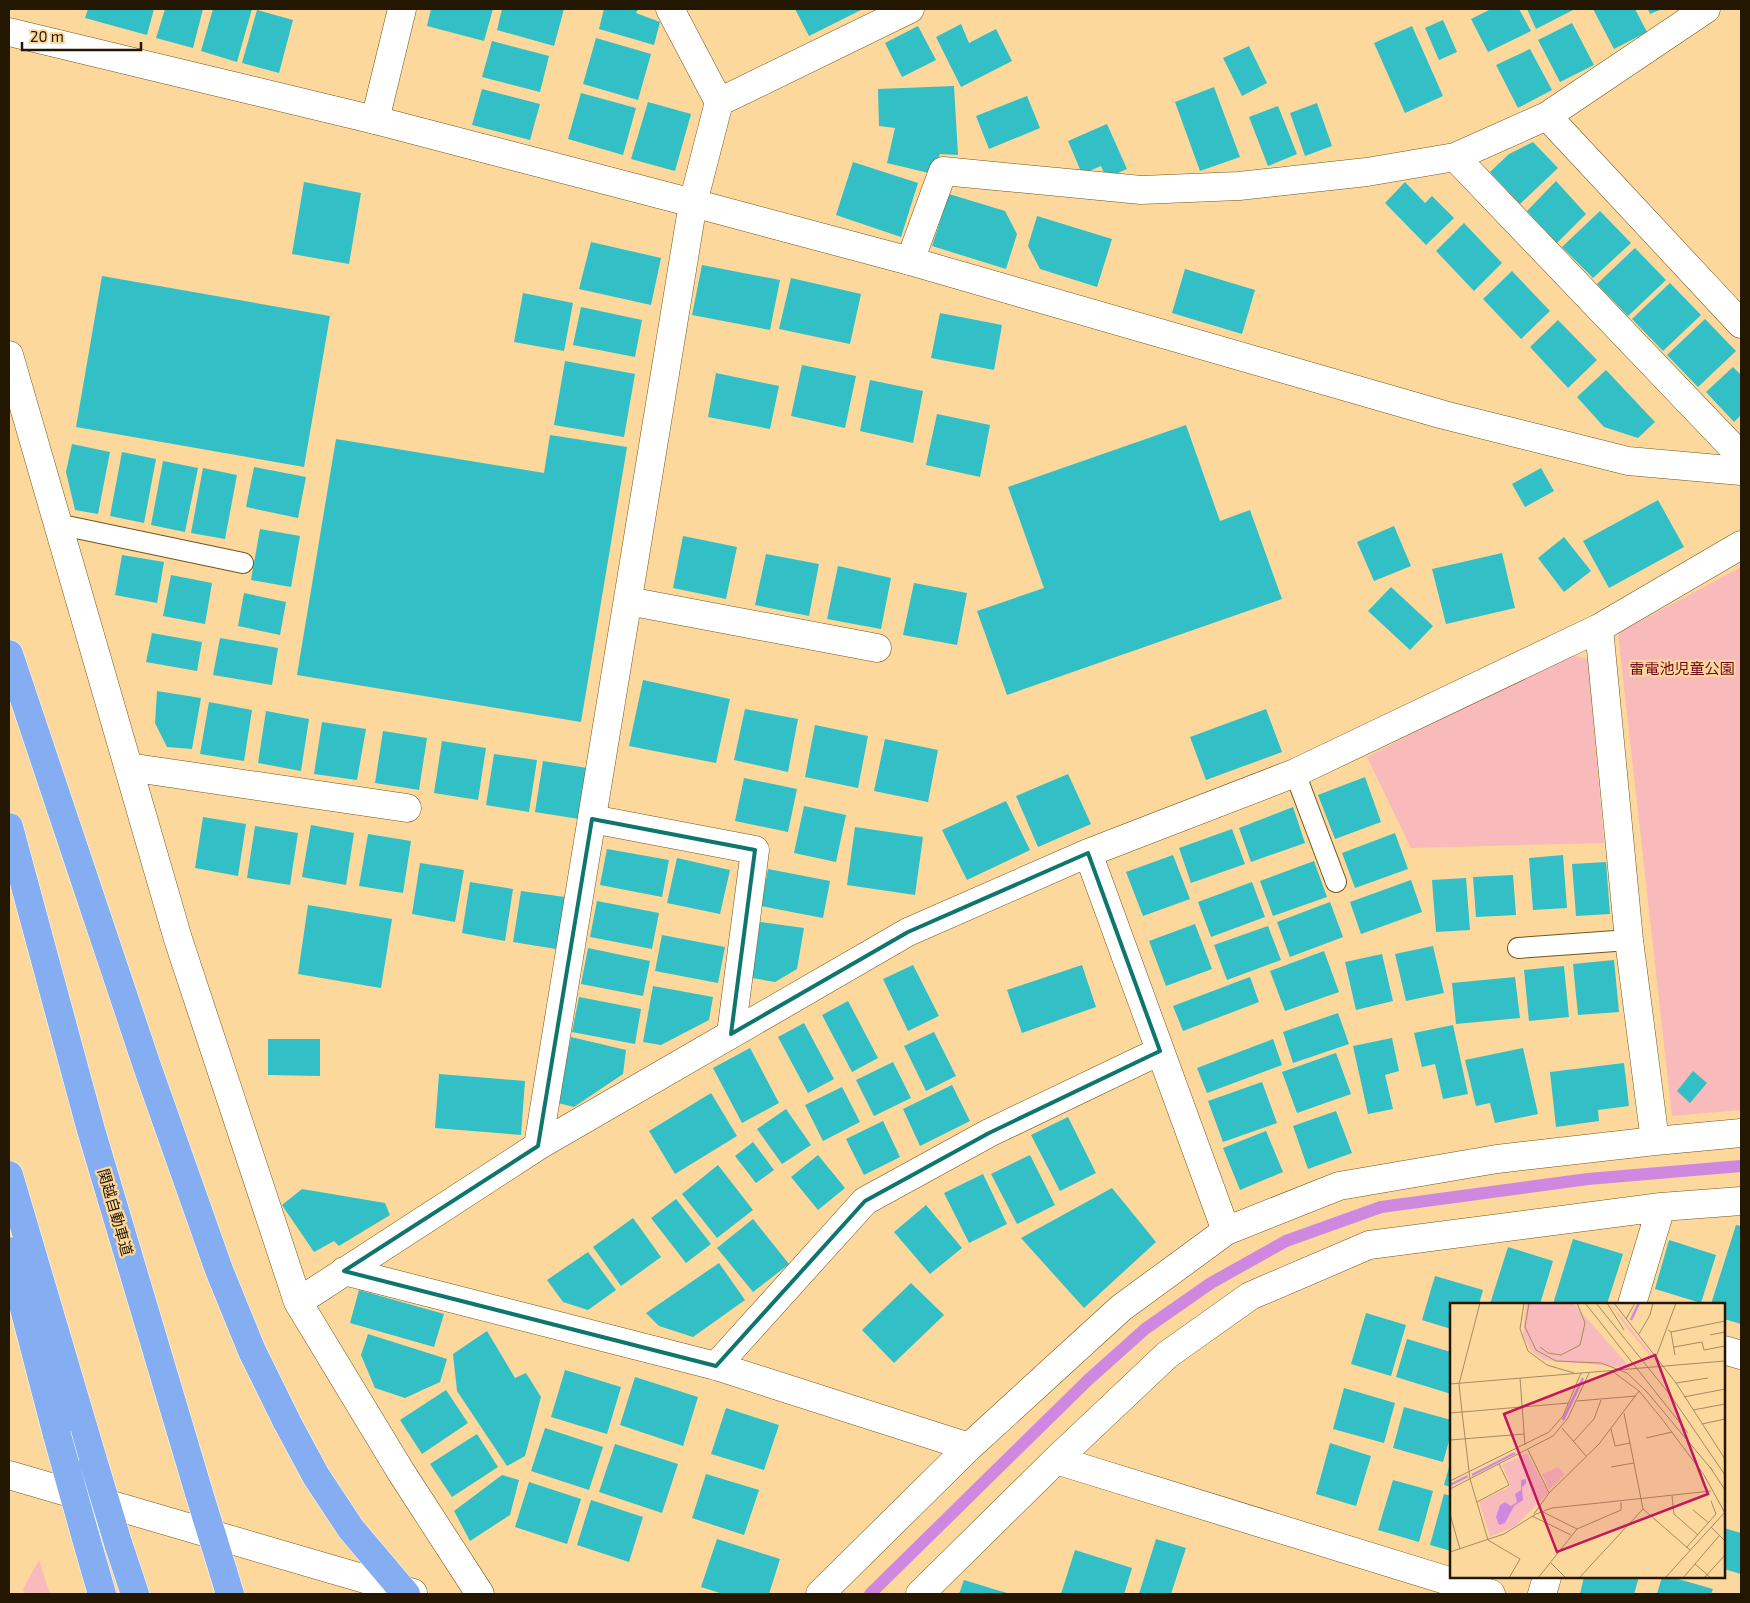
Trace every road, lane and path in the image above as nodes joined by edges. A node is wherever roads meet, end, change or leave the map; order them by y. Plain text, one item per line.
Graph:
1 (402, 9) edge
2 (670, 9) edge
3 (910, 9) edge
4 (1706, 9) edge
5 (9, 32) edge
6 (719, 102) junction
7 (1546, 116) junction
8 (375, 120) junction
9 (1455, 157) junction
10 (693, 203) junction
11 (910, 260) junction
12 (1741, 324) edge
13 (9, 356) edge
14 (1741, 456) edge
15 (1741, 471) edge
16 (57, 524) junction
17 (1741, 545) edge
18 (243, 563) dead end
19 (628, 601) junction
20 (1599, 628) junction
21 (876, 648) dead end
22 (9, 654) edge
23 (128, 767) junction
24 (1295, 773) junction
25 (407, 808) dead end
26 (592, 819) junction
27 (9, 827) edge
28 (1088, 853) junction
29 (1336, 882) dead end
30 (1629, 940) junction
31 (1518, 948) dead end
32 (731, 1034) junction
33 (1160, 1051) junction
34 (1741, 1133) edge
35 (1655, 1141) junction
36 (538, 1146) junction
37 (9, 1175) edge
38 (1741, 1201) edge
39 (1661, 1207) junction
40 (1226, 1231) junction
41 (9, 1251) edge
42 (344, 1271) junction
43 (298, 1302) junction
44 (1632, 1303) edge
45 (1725, 1350) edge
46 (1741, 1355) edge
47 (716, 1366) junction
48 (969, 1447) junction
49 (1056, 1460) junction
50 (9, 1475) edge
51 (1548, 1578) edge
52 (226, 1583) edge
53 (102, 1594) edge
54 (135, 1594) edge
55 (406, 1594) edge
56 (418, 1594) edge
57 (480, 1594) edge
58 (820, 1594) edge
59 (920, 1594) edge
60 (1491, 1594) edge
61 (1542, 1594) edge

1 - 8 street
2 - 6 street
3 - 6 street
4 - 7 street
5 - 8 street
6 - 10 street
7 - 9 street
7 - 12 street
8 - 10 street
9 - 11 street
9 - 14 street
10 - 11 street
10 - 19 street
11 - 15 street
13 - 16 street
16 - 18 lane
16 - 23 street
17 - 20 street
19 - 21 street
19 - 26 street
20 - 24 street
20 - 30 street
22 - 55 highway, bridge
23 - 25 street
23 - 43 street
24 - 28 street
24 - 29 lane
26 - 32 street
26 - 36 street
27 - 52 highway, 関越自動車道, bridge
28 - 32 street
28 - 33 street
30 - 31 lane
30 - 35 street
32 - 36 street
33 - 40 street
33 - 47 street
34 - 35 street
35 - 40 street
36 - 42 street
37 - 54 highway, bridge
38 - 39 street
39 - 44 street
39 - 49 street
40 - 48 street
41 - 53 highway, bridge
42 - 43 street
42 - 47 street
43 - 57 street
45 - 46 street
47 - 48 street
48 - 58 street
49 - 59 street
49 - 60 street
50 - 56 street
51 - 61 street

